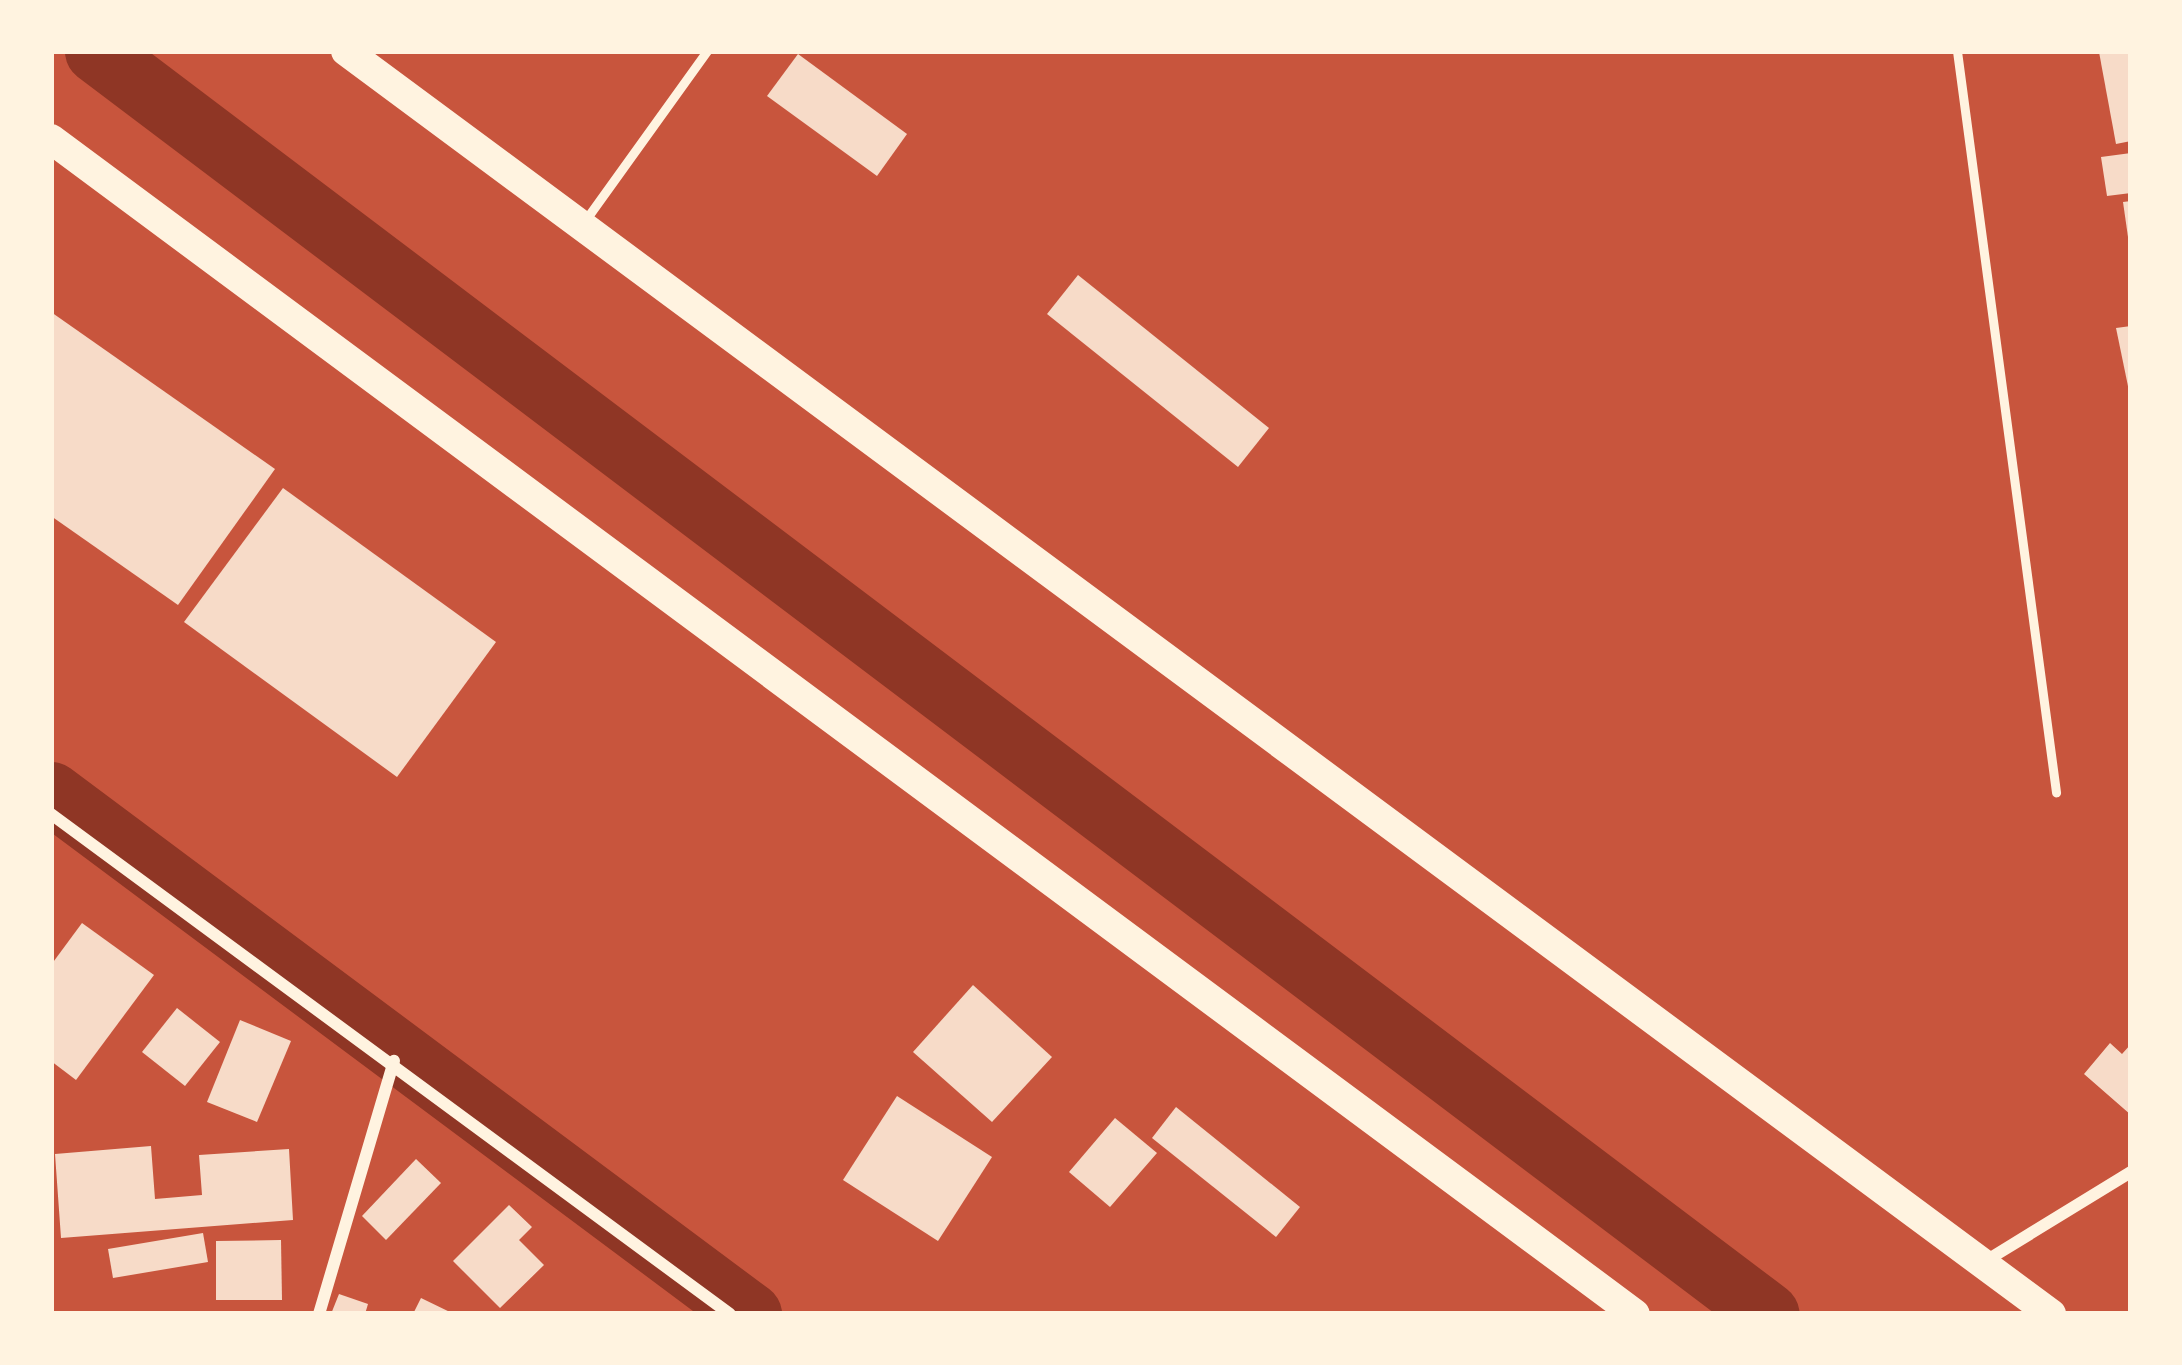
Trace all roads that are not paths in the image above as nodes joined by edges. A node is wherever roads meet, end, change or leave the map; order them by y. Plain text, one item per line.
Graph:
1 (346, 51) edge
2 (707, 51) edge
3 (1957, 51) edge
4 (51, 139) edge
5 (584, 222) junction
6 (2056, 792) dead end
7 (51, 814) edge
8 (394, 1061) junction
9 (2131, 1172) edge
10 (1983, 1263) junction
11 (320, 1314) edge
12 (730, 1314) edge
13 (1635, 1314) edge
14 (2051, 1314) edge

1 - 5 main road
2 - 5 lane
3 - 6 lane
4 - 13 main road
5 - 10 main road
7 - 8 street
8 - 11 street
8 - 12 street
9 - 10 street
10 - 14 main road

